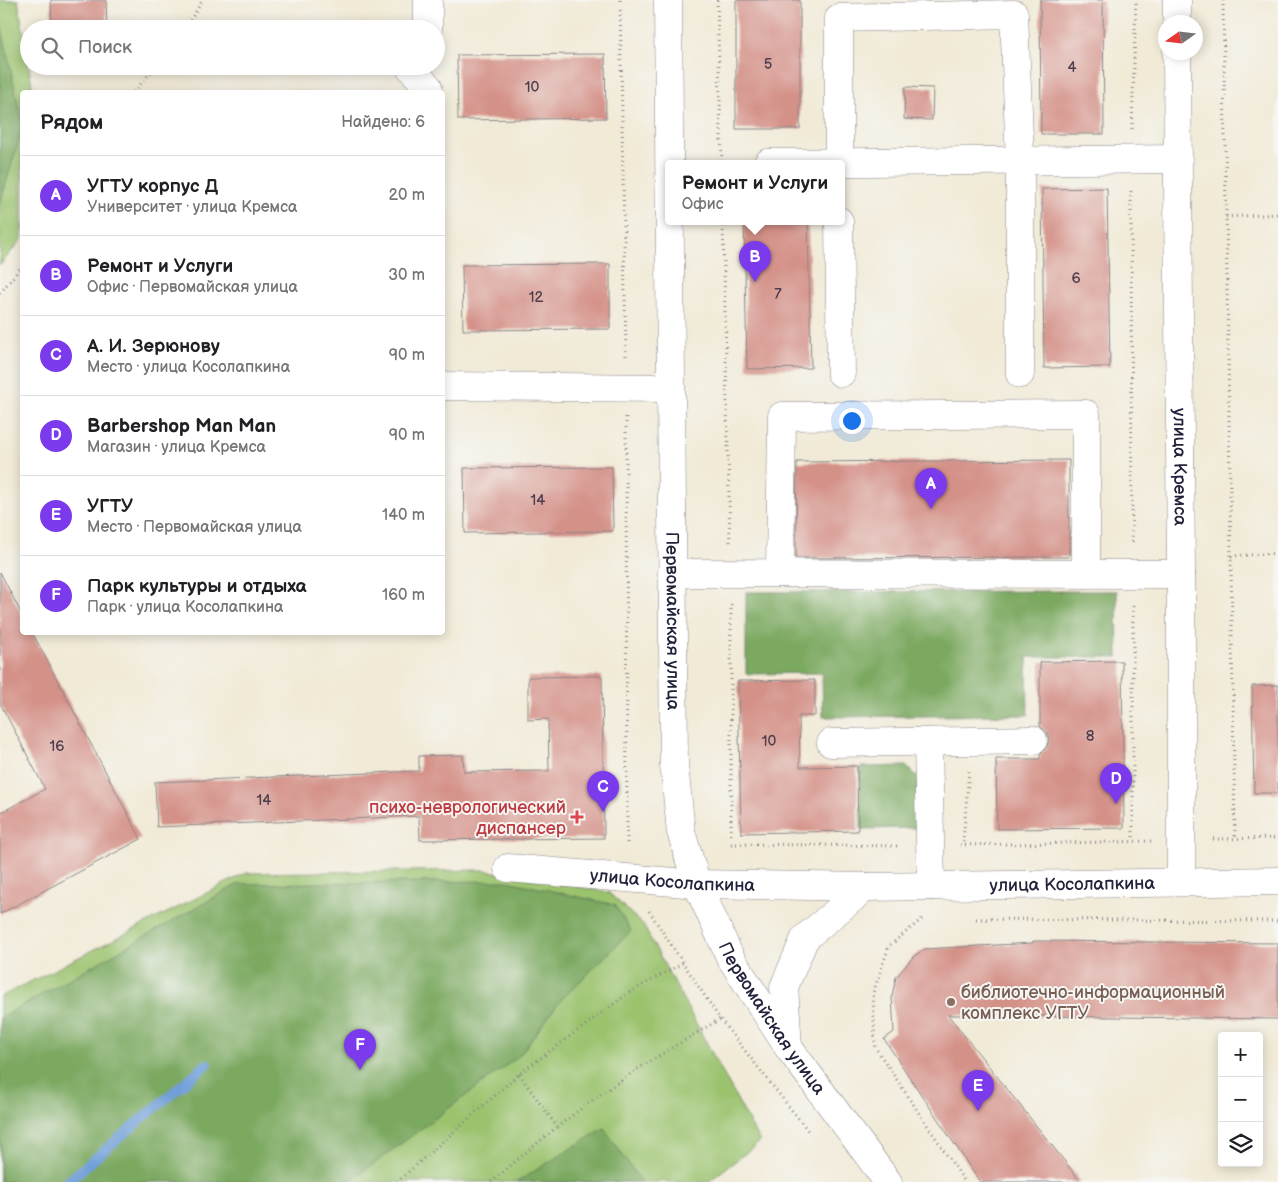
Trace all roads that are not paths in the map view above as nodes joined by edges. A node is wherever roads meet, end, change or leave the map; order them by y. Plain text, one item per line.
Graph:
1 (428, 0) edge
2 (668, 0) edge
3 (1176, 0) edge
4 (1177, 15) edge
5 (428, 20) edge
6 (1177, 60) edge
7 (1179, 159) junction
8 (668, 160) edge
9 (839, 160) edge
10 (1020, 161) junction
11 (845, 163) edge
12 (669, 225) edge
13 (840, 225) edge
14 (841, 372) dead end
15 (1020, 374) dead end
16 (445, 386) edge
17 (670, 388) junction
18 (672, 572) junction
19 (780, 573) junction
20 (1086, 574) junction
21 (1181, 574) junction
22 (1033, 740) dead end
23 (928, 742) junction
24 (831, 743) dead end
25 (508, 868) dead end
26 (1278, 881) edge
27 (1181, 882) junction
28 (697, 884) junction
29 (926, 886) junction
30 (866, 887) junction
31 (788, 1047) junction
32 (888, 1182) edge

1 - 5 street
2 - 8 street, Первомайская улица
3 - 4 street
6 - 7 street, улица Кремса
7 - 10 street
7 - 21 street, улица Кремса
9 - 10 street
10 - 11 street
10 - 15 street
12 - 17 street, Первомайская улица
13 - 14 street
16 - 17 street
17 - 18 street, Первомайская улица
18 - 19 street
18 - 28 street, Первомайская улица
19 - 20 street
19 - 20 street
20 - 21 street
21 - 27 street, улица Кремса
22 - 23 street
23 - 24 street
23 - 29 street
25 - 28 street, улица Косолапкина
26 - 27 street, улица Косолапкина
27 - 29 street, улица Косолапкина
28 - 30 street, улица Косолапкина
28 - 31 street, Первомайская улица
29 - 30 street, улица Косолапкина
30 - 31 street
31 - 32 street, Первомайская улица

